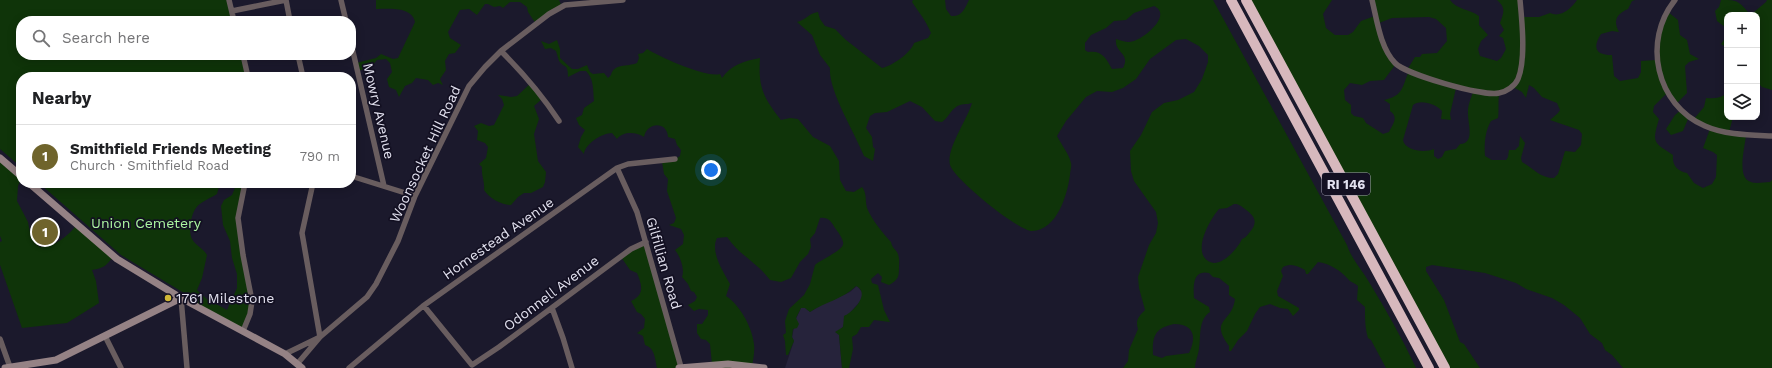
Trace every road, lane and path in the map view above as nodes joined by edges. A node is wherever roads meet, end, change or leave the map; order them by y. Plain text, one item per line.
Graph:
1 (230, 0) edge
2 (286, 0) edge
3 (342, 0) edge
4 (623, 0) edge
5 (1231, 0) edge
6 (1246, 0) edge
7 (1372, 0) edge
8 (1520, 0) edge
9 (1675, 0) edge
10 (232, 11) junction
11 (233, 16) edge
12 (289, 16) edge
13 (345, 16) edge
14 (501, 51) junction
15 (243, 60) edge
16 (299, 60) edge
17 (355, 60) edge
18 (247, 72) edge
19 (303, 72) edge
20 (559, 121) dead end
21 (1772, 136) edge
22 (0, 158) edge
23 (675, 159) dead end
24 (618, 168) junction
25 (16, 172) edge
26 (356, 178) edge
27 (384, 186) junction
28 (35, 188) edge
29 (244, 188) edge
30 (312, 188) edge
31 (415, 196) junction
32 (646, 242) junction
33 (181, 298) junction
34 (424, 306) junction
35 (552, 308) junction
36 (243, 331) junction
37 (105, 336) junction
38 (320, 337) junction
39 (0, 339) edge
40 (1417, 347) junction
41 (285, 354) junction
42 (31, 366) edge
43 (300, 366) edge
44 (7, 368) edge
45 (121, 368) edge
46 (187, 368) edge
47 (349, 368) edge
48 (572, 368) edge
49 (680, 368) edge
50 (764, 368) edge
51 (1424, 368) edge
52 (1429, 368) edge
53 (1445, 368) edge

1 - 10 street
2 - 10 street
2 - 12 street
3 - 13 street
4 - 14 street, Woonsocket Hill Road
5 - 40 highway, RI 146
6 - 53 highway, RI 146
7 - 8 street
9 - 21 street
10 - 11 street
14 - 20 street
14 - 31 street, Woonsocket Hill Road
15 - 18 street
16 - 19 street
17 - 27 street, Mowry Avenue
22 - 25 main road
23 - 24 street, Homestead Avenue
24 - 32 street, Gilfillian Road
24 - 34 street, Homestead Avenue
26 - 27 street
27 - 31 street
28 - 33 main road
29 - 36 street
30 - 38 street
31 - 38 street, Woonsocket Hill Road
32 - 35 street, Odonnell Avenue
32 - 49 street, Gilfillian Road
33 - 36 main road
33 - 37 main road
33 - 46 street
34 - 35 street, Odonnell Avenue
34 - 47 street, Homestead Avenue
35 - 48 street
36 - 41 main road
37 - 42 main road
37 - 45 street
38 - 41 street, Woonsocket Hill Road
38 - 43 street, Woonsocket Hill Road
39 - 44 street
40 - 51 highway
40 - 52 highway, RI 146
41 - 43 main road
42 - 44 main road
49 - 50 main road

